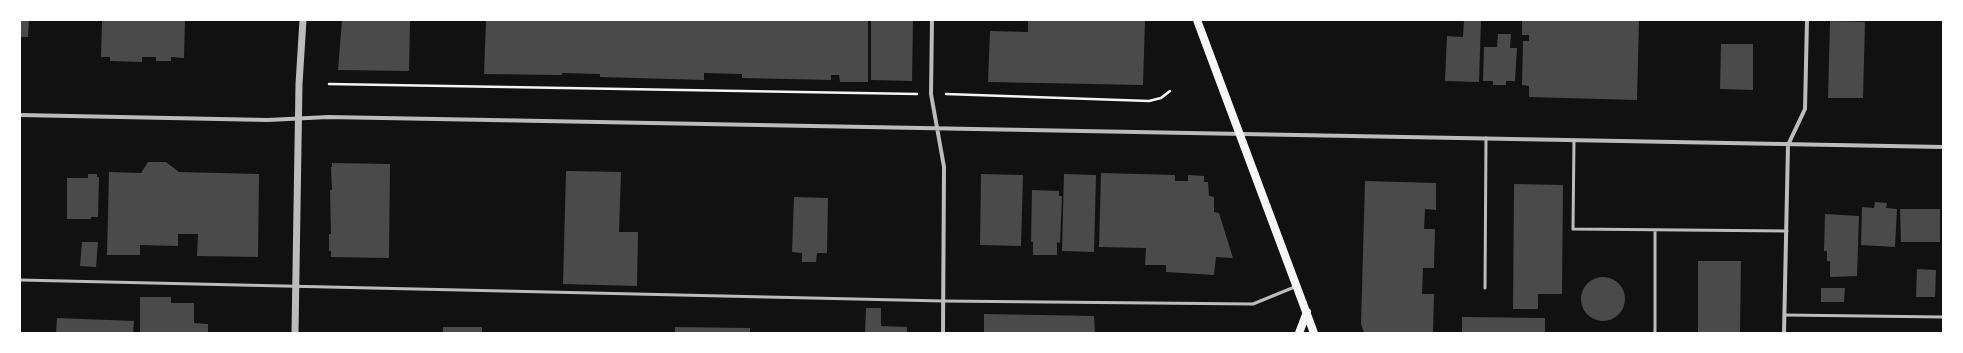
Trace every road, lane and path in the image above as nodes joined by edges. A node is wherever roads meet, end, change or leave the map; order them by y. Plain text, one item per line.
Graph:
1 (303, 20) edge
2 (932, 20) edge
3 (1197, 20) edge
4 (1807, 20) edge
5 (329, 84) dead end
6 (1170, 91) dead end
7 (931, 94) junction
8 (20, 115) edge
9 (299, 118) junction
10 (937, 129) junction
11 (1240, 135) junction
12 (1486, 138) junction
13 (1574, 140) junction
14 (1788, 145) junction
15 (1943, 147) edge
16 (1655, 230) junction
17 (1787, 231) junction
18 (20, 280) edge
19 (295, 285) junction
20 (1297, 286) junction
21 (1486, 288) dead end
22 (943, 301) junction
23 (1307, 312) junction
24 (1785, 314) junction
25 (1943, 317) edge
26 (294, 333) edge
27 (943, 333) edge
28 (1299, 333) edge
29 (1314, 333) edge
30 (1655, 333) edge
31 (1784, 333) edge

1 - 9 street
2 - 7 street
3 - 11 main road
4 - 14 street
5 - 7 path
6 - 7 path
7 - 10 street
8 - 9 street
9 - 10 street
9 - 19 street
10 - 11 street
10 - 22 street
11 - 12 street
11 - 20 main road
12 - 13 street
12 - 21 lane
13 - 14 street
13 - 16 lane
14 - 15 street
14 - 17 street
16 - 17 lane
16 - 30 lane
17 - 24 street
18 - 19 lane
19 - 22 lane
19 - 26 street
20 - 22 lane
20 - 23 main road
22 - 27 street
23 - 28 main road
23 - 29 main road
24 - 25 lane
24 - 31 street

